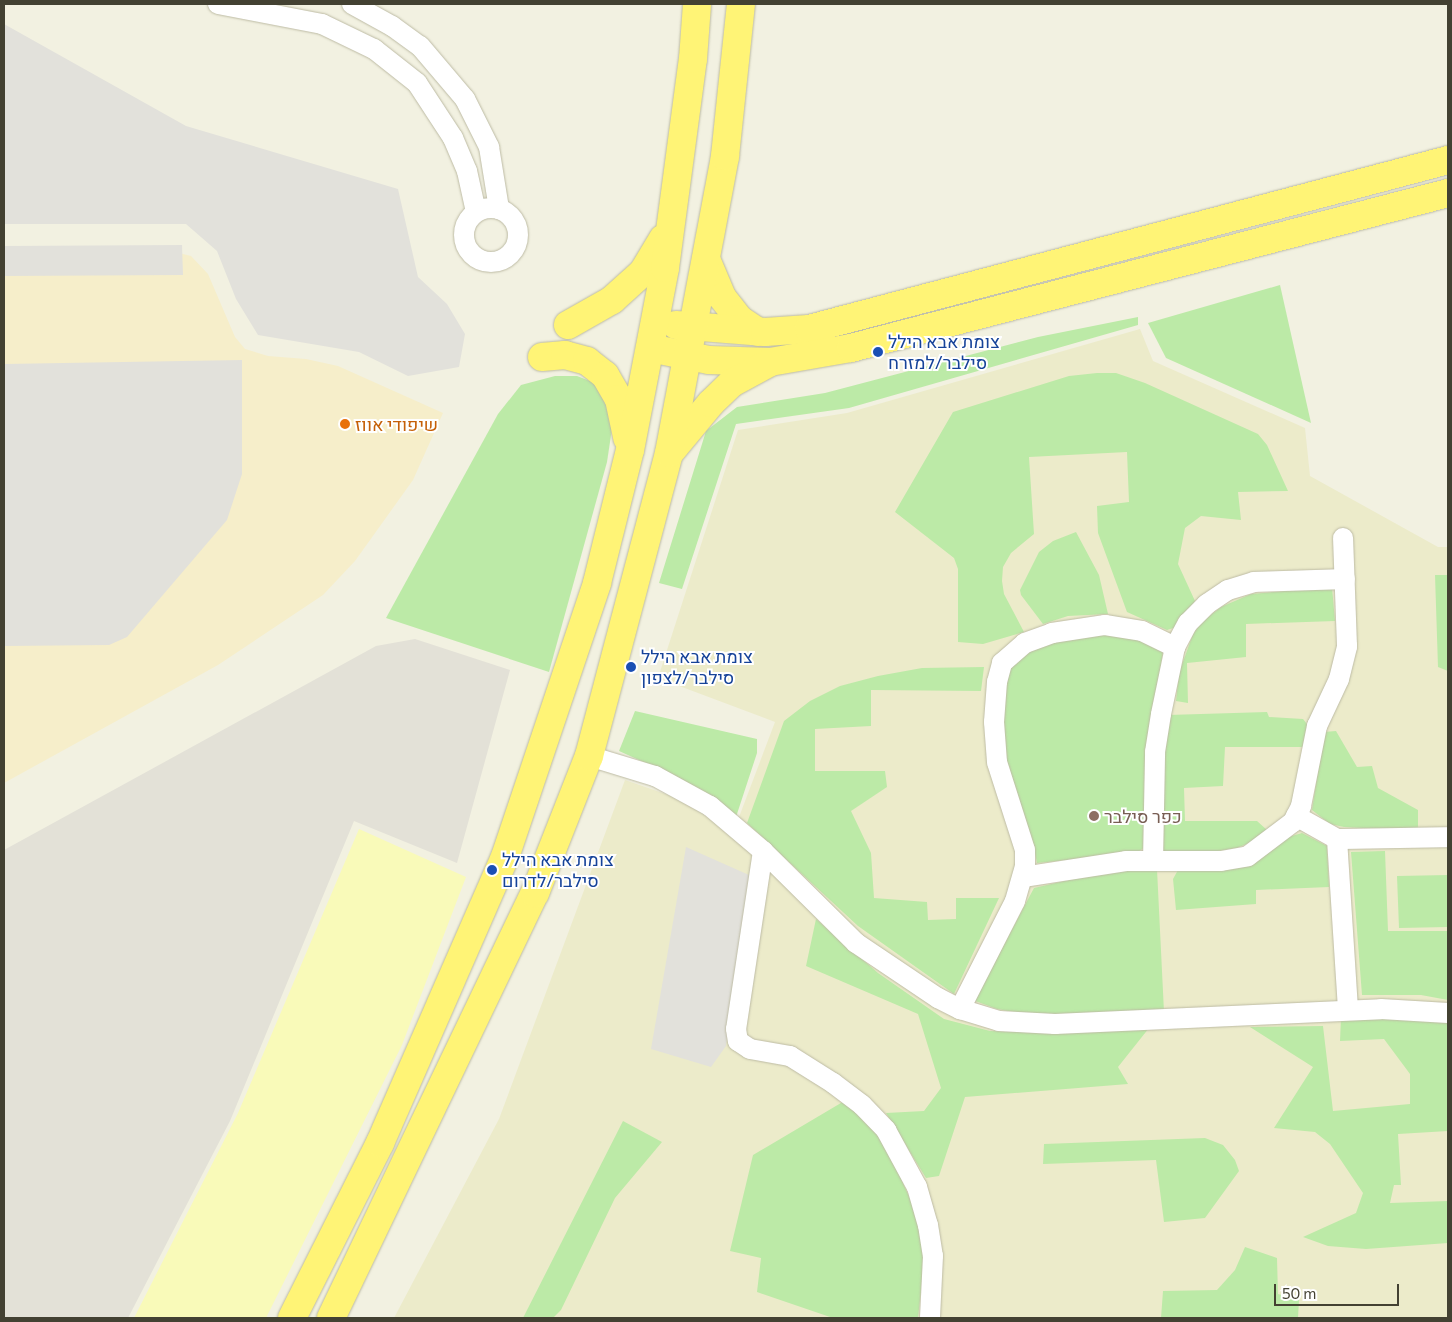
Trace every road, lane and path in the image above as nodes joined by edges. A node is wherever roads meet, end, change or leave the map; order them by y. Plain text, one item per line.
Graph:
1 (218, 4) edge
2 (352, 4) edge
3 (697, 4) edge
4 (741, 4) edge
5 (1448, 160) edge
6 (1442, 196) edge
7 (499, 209) junction
8 (476, 212) junction
9 (670, 227) junction
10 (706, 259) junction
11 (568, 325) dead end
12 (694, 327) junction
13 (758, 332) junction
14 (652, 335) junction
15 (688, 356) junction
16 (542, 357) dead end
17 (770, 362) junction
18 (630, 450) junction
19 (669, 453) junction
20 (1343, 538) dead end
21 (1345, 578) junction
22 (1175, 647) junction
23 (589, 756) junction
24 (1296, 816) junction
25 (1448, 837) edge
26 (1337, 840) junction
27 (763, 851) junction
28 (1153, 861) junction
29 (1023, 876) junction
30 (960, 1009) junction
31 (1348, 1010) junction
32 (1448, 1013) edge
33 (292, 1318) edge
34 (332, 1318) edge
35 (930, 1318) edge

1 - 8 street
2 - 7 street
3 - 9 highway
4 - 10 highway
5 - 13 highway
6 - 17 highway
7 - 8 street
7 - 8 street
9 - 11 highway
9 - 14 highway
10 - 12 highway
10 - 13 highway
12 - 13 highway
12 - 14 highway
12 - 15 highway
14 - 15 highway
14 - 18 highway
15 - 17 highway
15 - 19 highway
16 - 18 highway
17 - 19 highway
18 - 33 highway
19 - 23 highway
20 - 21 street
21 - 22 street
21 - 24 street
22 - 28 street
22 - 29 street
23 - 27 street
23 - 34 highway
24 - 26 street
24 - 28 street
25 - 26 street
26 - 31 street
27 - 30 street
27 - 35 street
28 - 29 street
29 - 30 street
30 - 31 street
31 - 32 street

